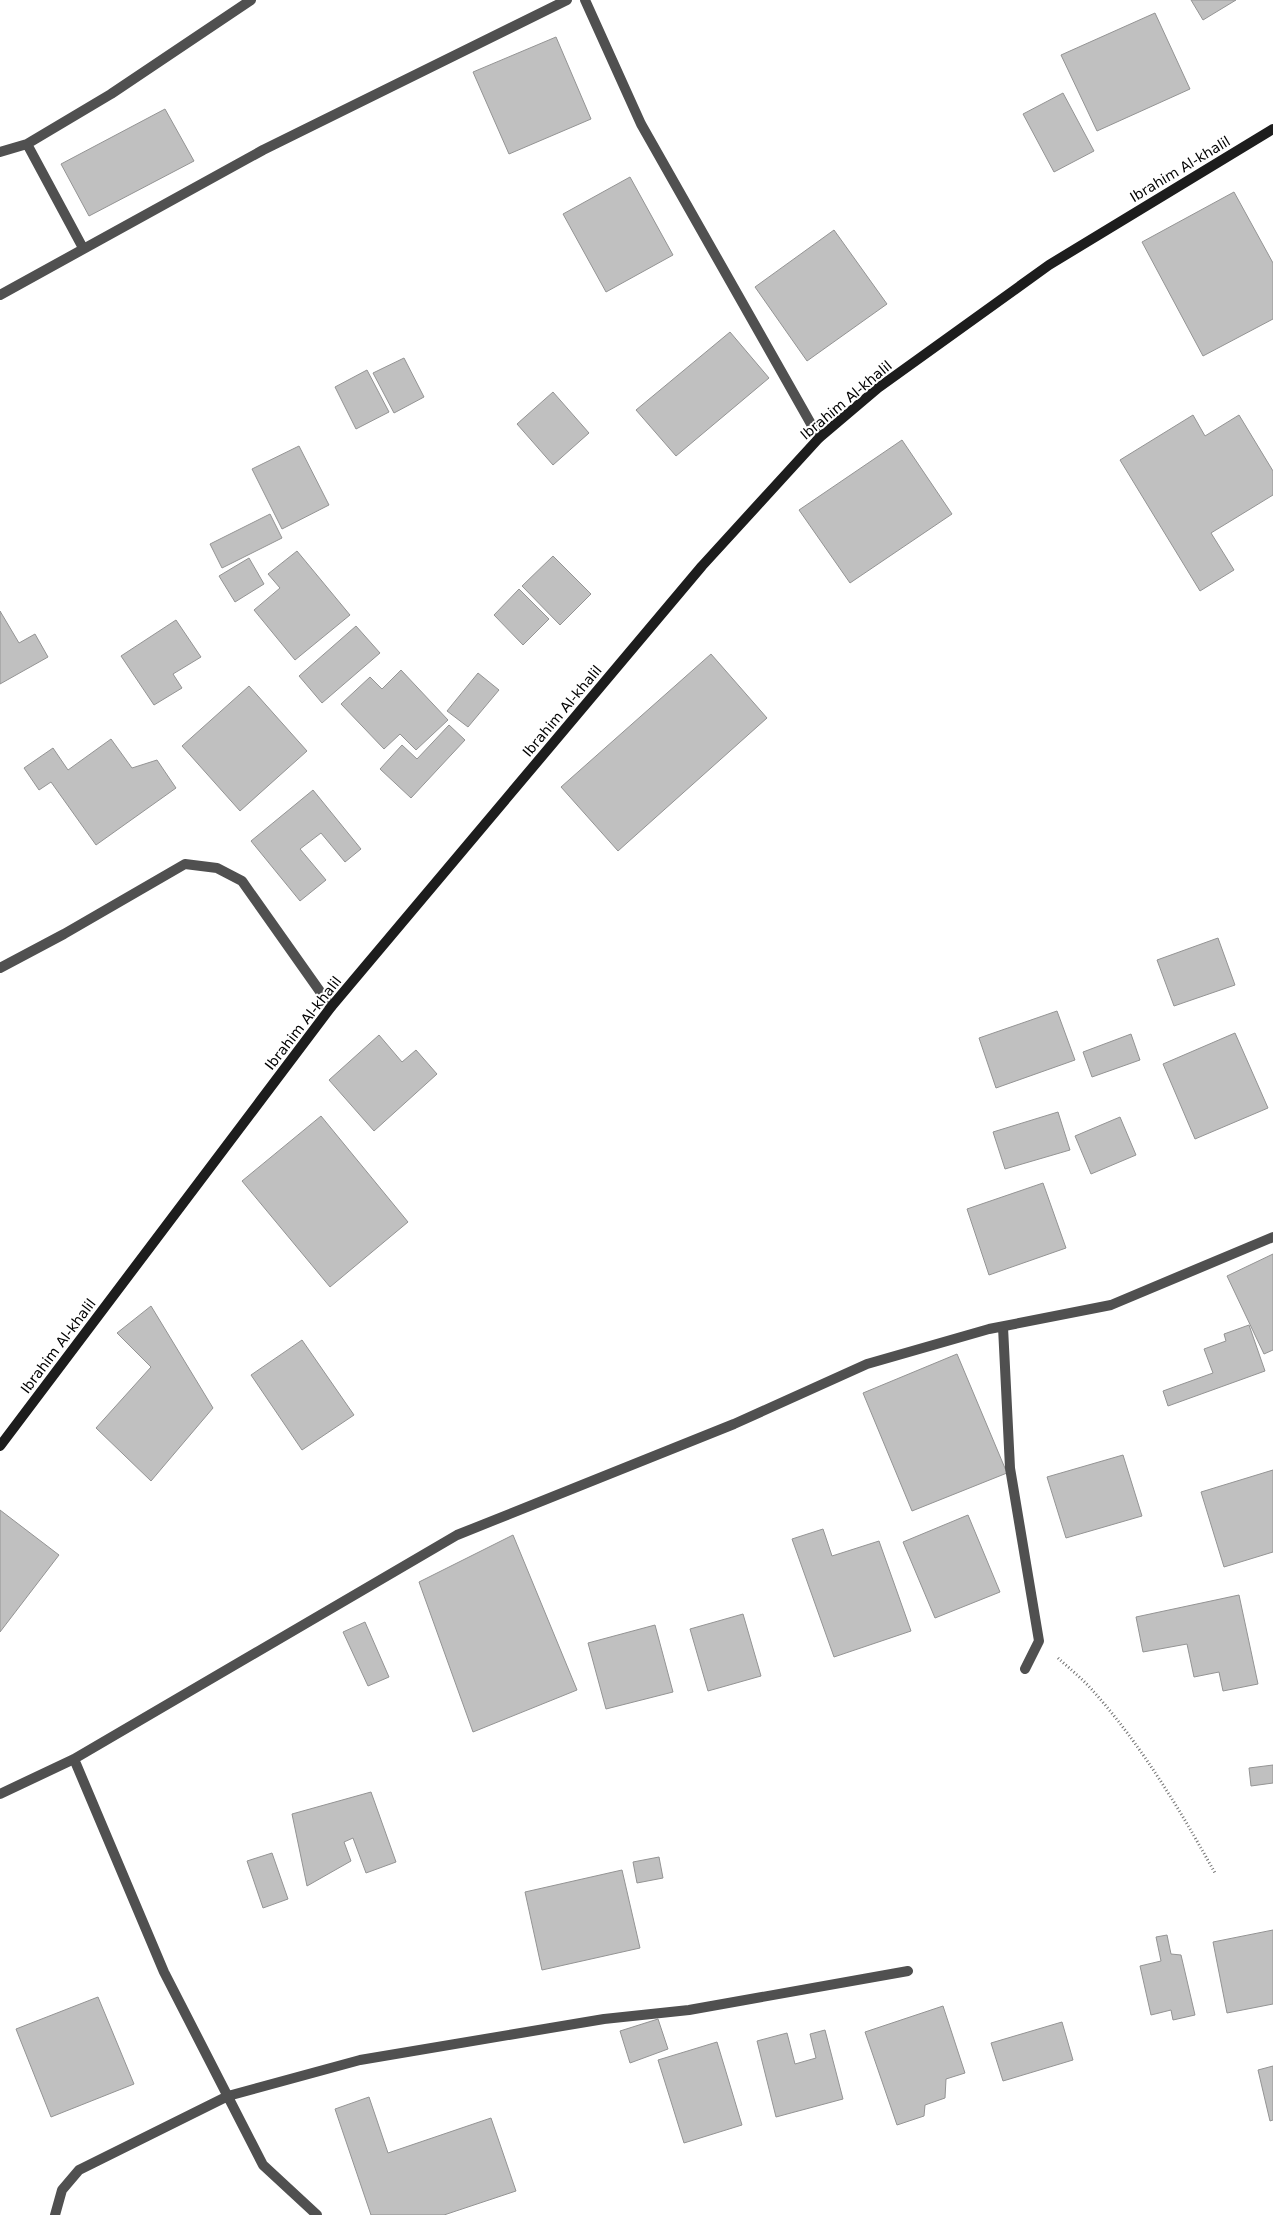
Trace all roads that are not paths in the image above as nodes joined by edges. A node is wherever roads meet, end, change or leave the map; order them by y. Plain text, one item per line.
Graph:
1 (250, 0) edge
2 (567, 0) edge
3 (585, 0) edge
4 (1273, 129) edge
5 (27, 144) junction
6 (0, 152) edge
7 (83, 248) junction
8 (0, 295) edge
9 (819, 438) junction
10 (0, 968) edge
11 (332, 1007) junction
12 (1273, 1237) edge
13 (1003, 1327) junction
14 (0, 1446) edge
15 (1025, 1669) dead end
16 (74, 1759) junction
17 (0, 1794) edge
18 (908, 1971) dead end
19 (228, 2096) junction
20 (56, 2215) edge
21 (317, 2215) edge

1 - 5 street
2 - 7 street
3 - 9 street
4 - 9 street, Ibrahim Al-khalil
5 - 6 street
5 - 7 street
7 - 8 street
9 - 11 street, Ibrahim Al-khalil
10 - 11 street
11 - 14 street, Ibrahim Al-khalil
12 - 13 street
13 - 15 street
13 - 16 street
16 - 17 street
16 - 19 street
18 - 19 street
19 - 20 street
19 - 21 street

